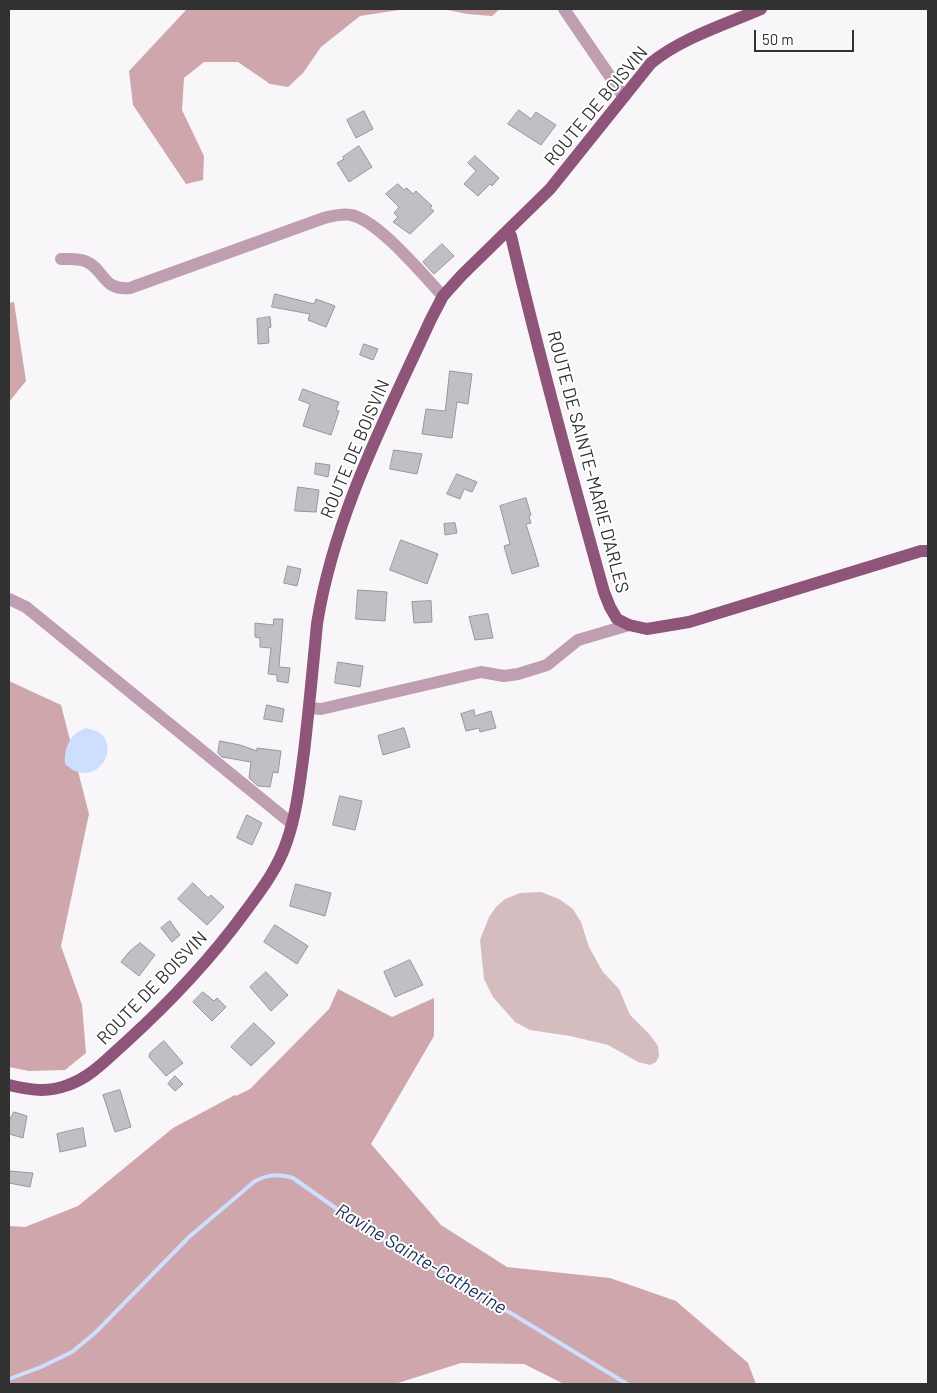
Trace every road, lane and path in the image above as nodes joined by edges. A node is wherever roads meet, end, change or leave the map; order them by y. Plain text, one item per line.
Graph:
1 (564, 9) edge
2 (761, 9) edge
3 (624, 97) junction
4 (508, 231) junction
5 (61, 259) dead end
6 (444, 296) junction
7 (928, 551) edge
8 (9, 598) edge
9 (629, 625) junction
10 (309, 708) junction
11 (292, 823) junction
12 (9, 1085) edge

1 - 3 street
2 - 3 main road, ROUTE DE BOISVIN
3 - 4 main road, ROUTE DE BOISVIN
4 - 6 main road, ROUTE DE BOISVIN
4 - 9 main road, ROUTE DE SAINTE-MARIE D'ARLES
5 - 6 street
6 - 10 main road, ROUTE DE BOISVIN
7 - 9 main road
8 - 11 street
9 - 10 street
10 - 11 main road, ROUTE DE BOISVIN
11 - 12 main road, ROUTE DE BOISVIN

